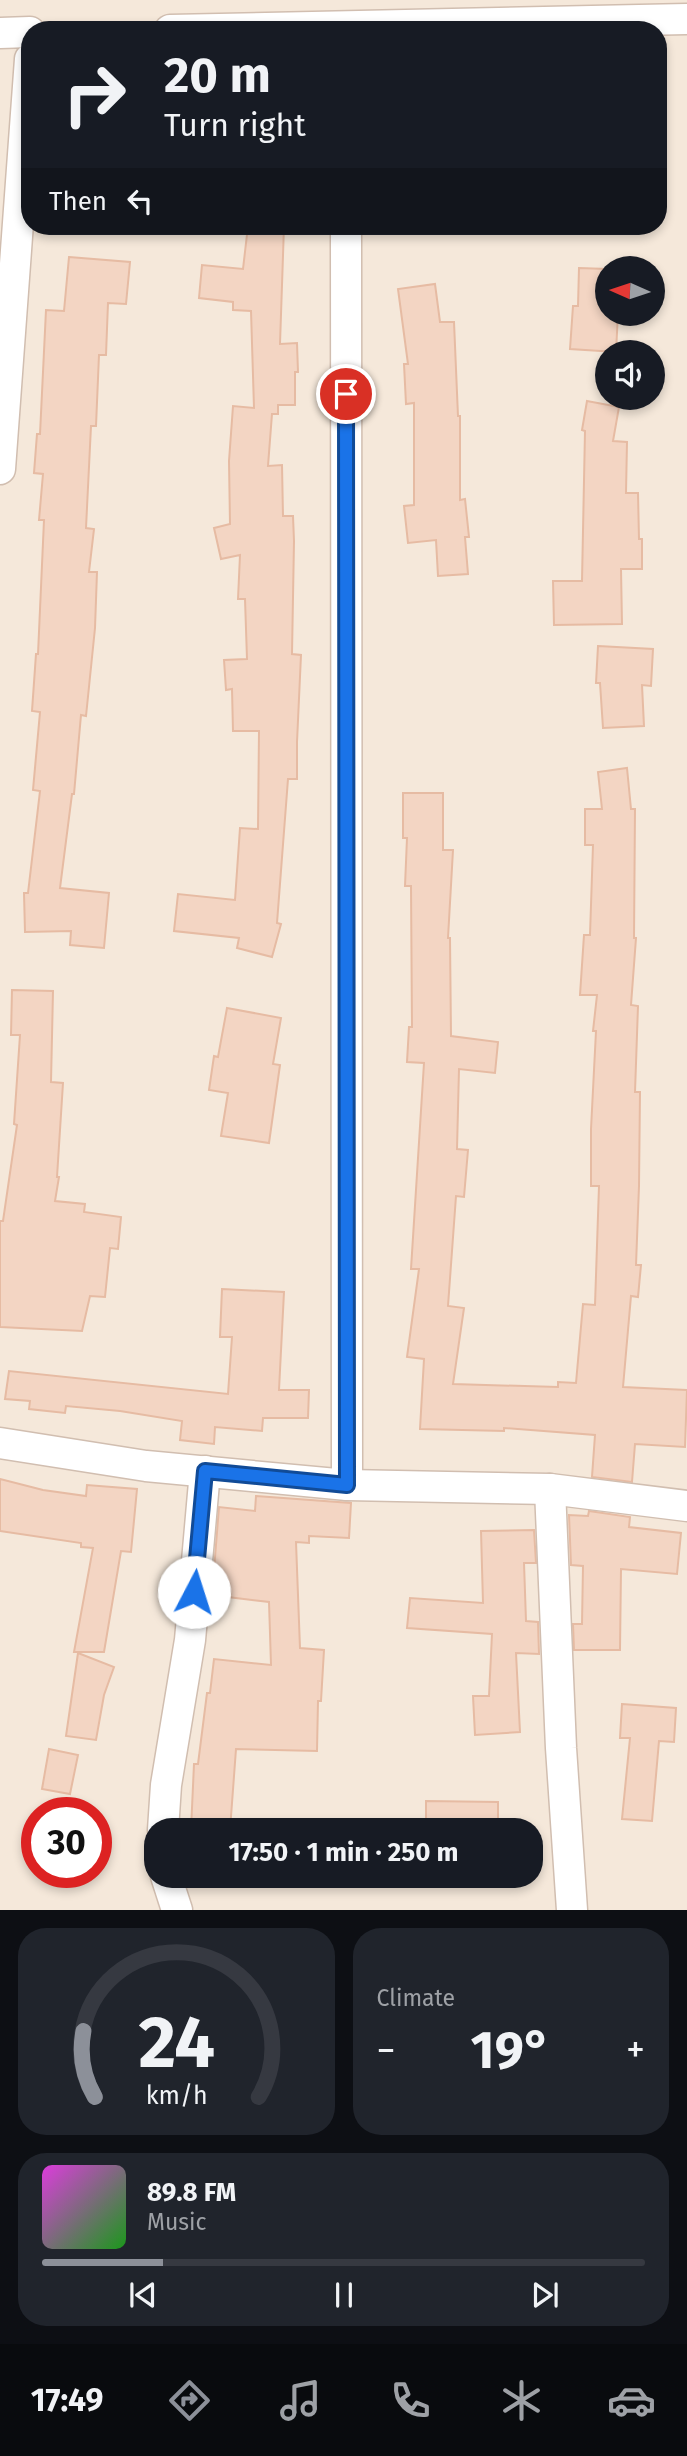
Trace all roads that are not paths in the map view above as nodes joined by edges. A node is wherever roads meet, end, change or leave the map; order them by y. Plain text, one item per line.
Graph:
1 (673, 13) edge
2 (499, 21) edge
3 (21, 32) edge
4 (0, 33) edge
5 (21, 182) edge
6 (346, 235) edge
7 (0, 468) edge
8 (0, 1443) edge
9 (205, 1471) junction
10 (347, 1485) junction
11 (550, 1489) junction
12 (687, 1506) edge
13 (164, 1818) edge
14 (170, 1888) edge
15 (177, 1910) edge
16 (572, 1910) edge

1 - 2 street
3 - 4 street
5 - 7 street
6 - 10 street
8 - 9 street
9 - 10 street
9 - 13 street
10 - 11 street
11 - 12 street
11 - 16 street
14 - 15 street

